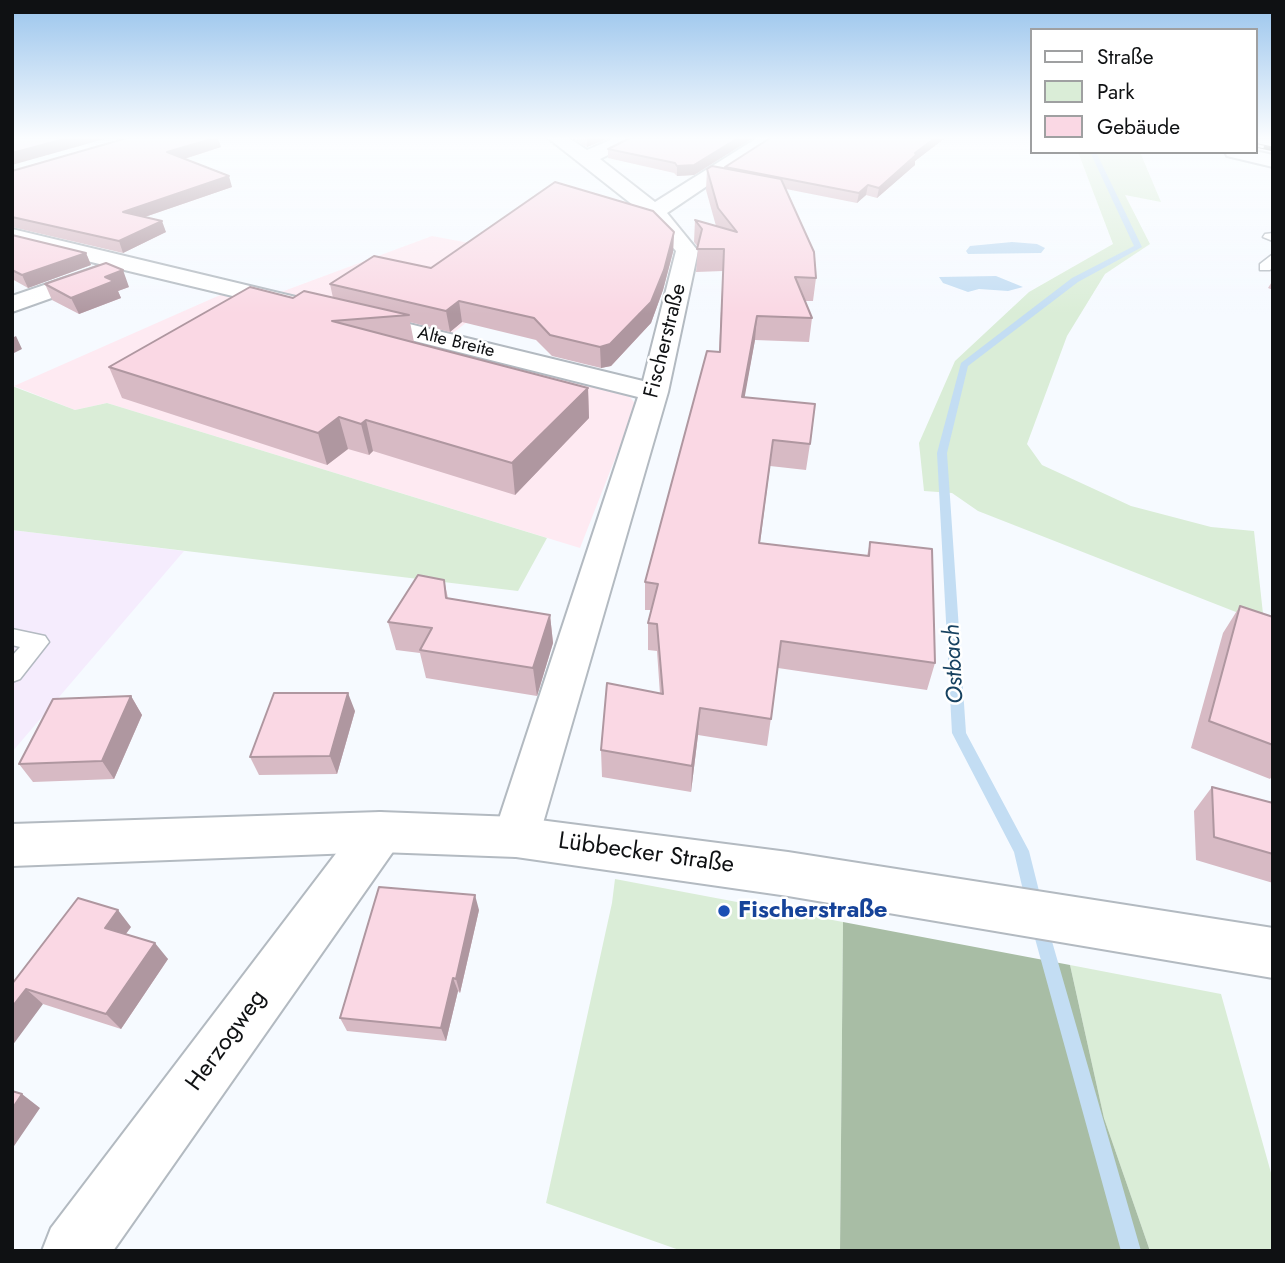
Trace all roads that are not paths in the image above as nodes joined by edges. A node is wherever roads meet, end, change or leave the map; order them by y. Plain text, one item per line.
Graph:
1 (634, 197) edge
2 (681, 197) edge
3 (653, 212) junction
4 (12, 236) edge
5 (126, 263) junction
6 (12, 305) edge
7 (315, 309) edge
8 (342, 316) edge
9 (654, 392) junction
10 (12, 637) edge
11 (12, 673) edge
12 (380, 832) junction
13 (516, 837) junction
14 (12, 845) edge
15 (1273, 953) edge
16 (74, 1251) edge

1 - 3 street, Fischerstraße
2 - 3 street
3 - 9 street, Fischerstraße
4 - 5 street
5 - 6 street
5 - 7 street
8 - 9 street, Alte Breite
9 - 13 street, Fischerstraße
10 - 11 lane
12 - 13 street, Lübbecker Straße
12 - 14 street, Lübbecker Straße
12 - 16 street, Herzogweg
13 - 15 street, Lübbecker Straße

